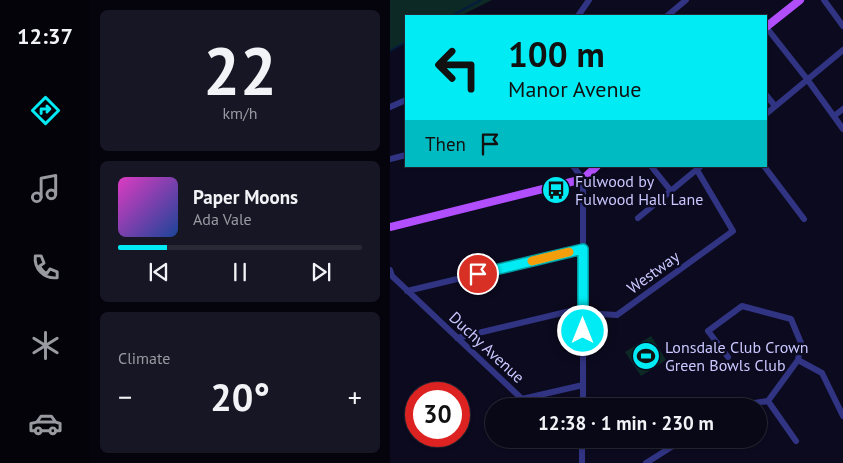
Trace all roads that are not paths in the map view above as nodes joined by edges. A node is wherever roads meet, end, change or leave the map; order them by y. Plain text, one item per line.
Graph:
1 (588, 0) edge
2 (686, 0) edge
3 (800, 0) edge
4 (824, 0) edge
5 (579, 15) edge
6 (668, 15) edge
7 (767, 26) edge
8 (843, 26) edge
9 (767, 28) edge
10 (843, 50) edge
11 (807, 79) junction
12 (767, 96) edge
13 (405, 100) edge
14 (776, 106) junction
15 (390, 107) edge
16 (843, 109) edge
17 (767, 113) edge
18 (834, 116) junction
19 (843, 129) edge
20 (405, 156) edge
21 (390, 159) edge
22 (574, 167) edge
23 (597, 167) edge
24 (652, 167) edge
25 (765, 167) edge
26 (699, 168) edge
27 (582, 179) junction
28 (671, 191) junction
29 (638, 218) dead end
30 (804, 218) dead end
31 (390, 227) edge
32 (583, 249) junction
33 (390, 270) edge
34 (407, 291) junction
35 (583, 310) junction
36 (457, 338) junction
37 (728, 357) dead end
38 (798, 360) junction
39 (583, 385) junction
40 (583, 398) edge
41 (768, 401) joint
42 (843, 416) edge
43 (796, 441) dead end
44 (582, 448) edge
45 (670, 448) edge
46 (582, 463) edge
47 (646, 463) edge

1 - 5 street
2 - 6 street
3 - 7 main road
4 - 8 street
9 - 11 street
10 - 11 street
11 - 14 street
11 - 18 street
12 - 14 street
13 - 15 street
14 - 17 street
16 - 18 street
18 - 19 street
20 - 21 street
22 - 27 street
23 - 27 main road
24 - 28 street
25 - 30 street
26 - 28 street
26 - 35 street, Westway
27 - 31 main road
27 - 32 street
28 - 29 street
32 - 34 street
32 - 35 street
33 - 34 street, Duchy Avenue
34 - 36 street, Duchy Avenue
35 - 36 street, Westway
35 - 39 street
36 - 39 street, Duchy Avenue
37 - 38 street
38 - 41 street
38 - 42 street
39 - 40 street
41 - 43 street
44 - 46 street
45 - 47 street

